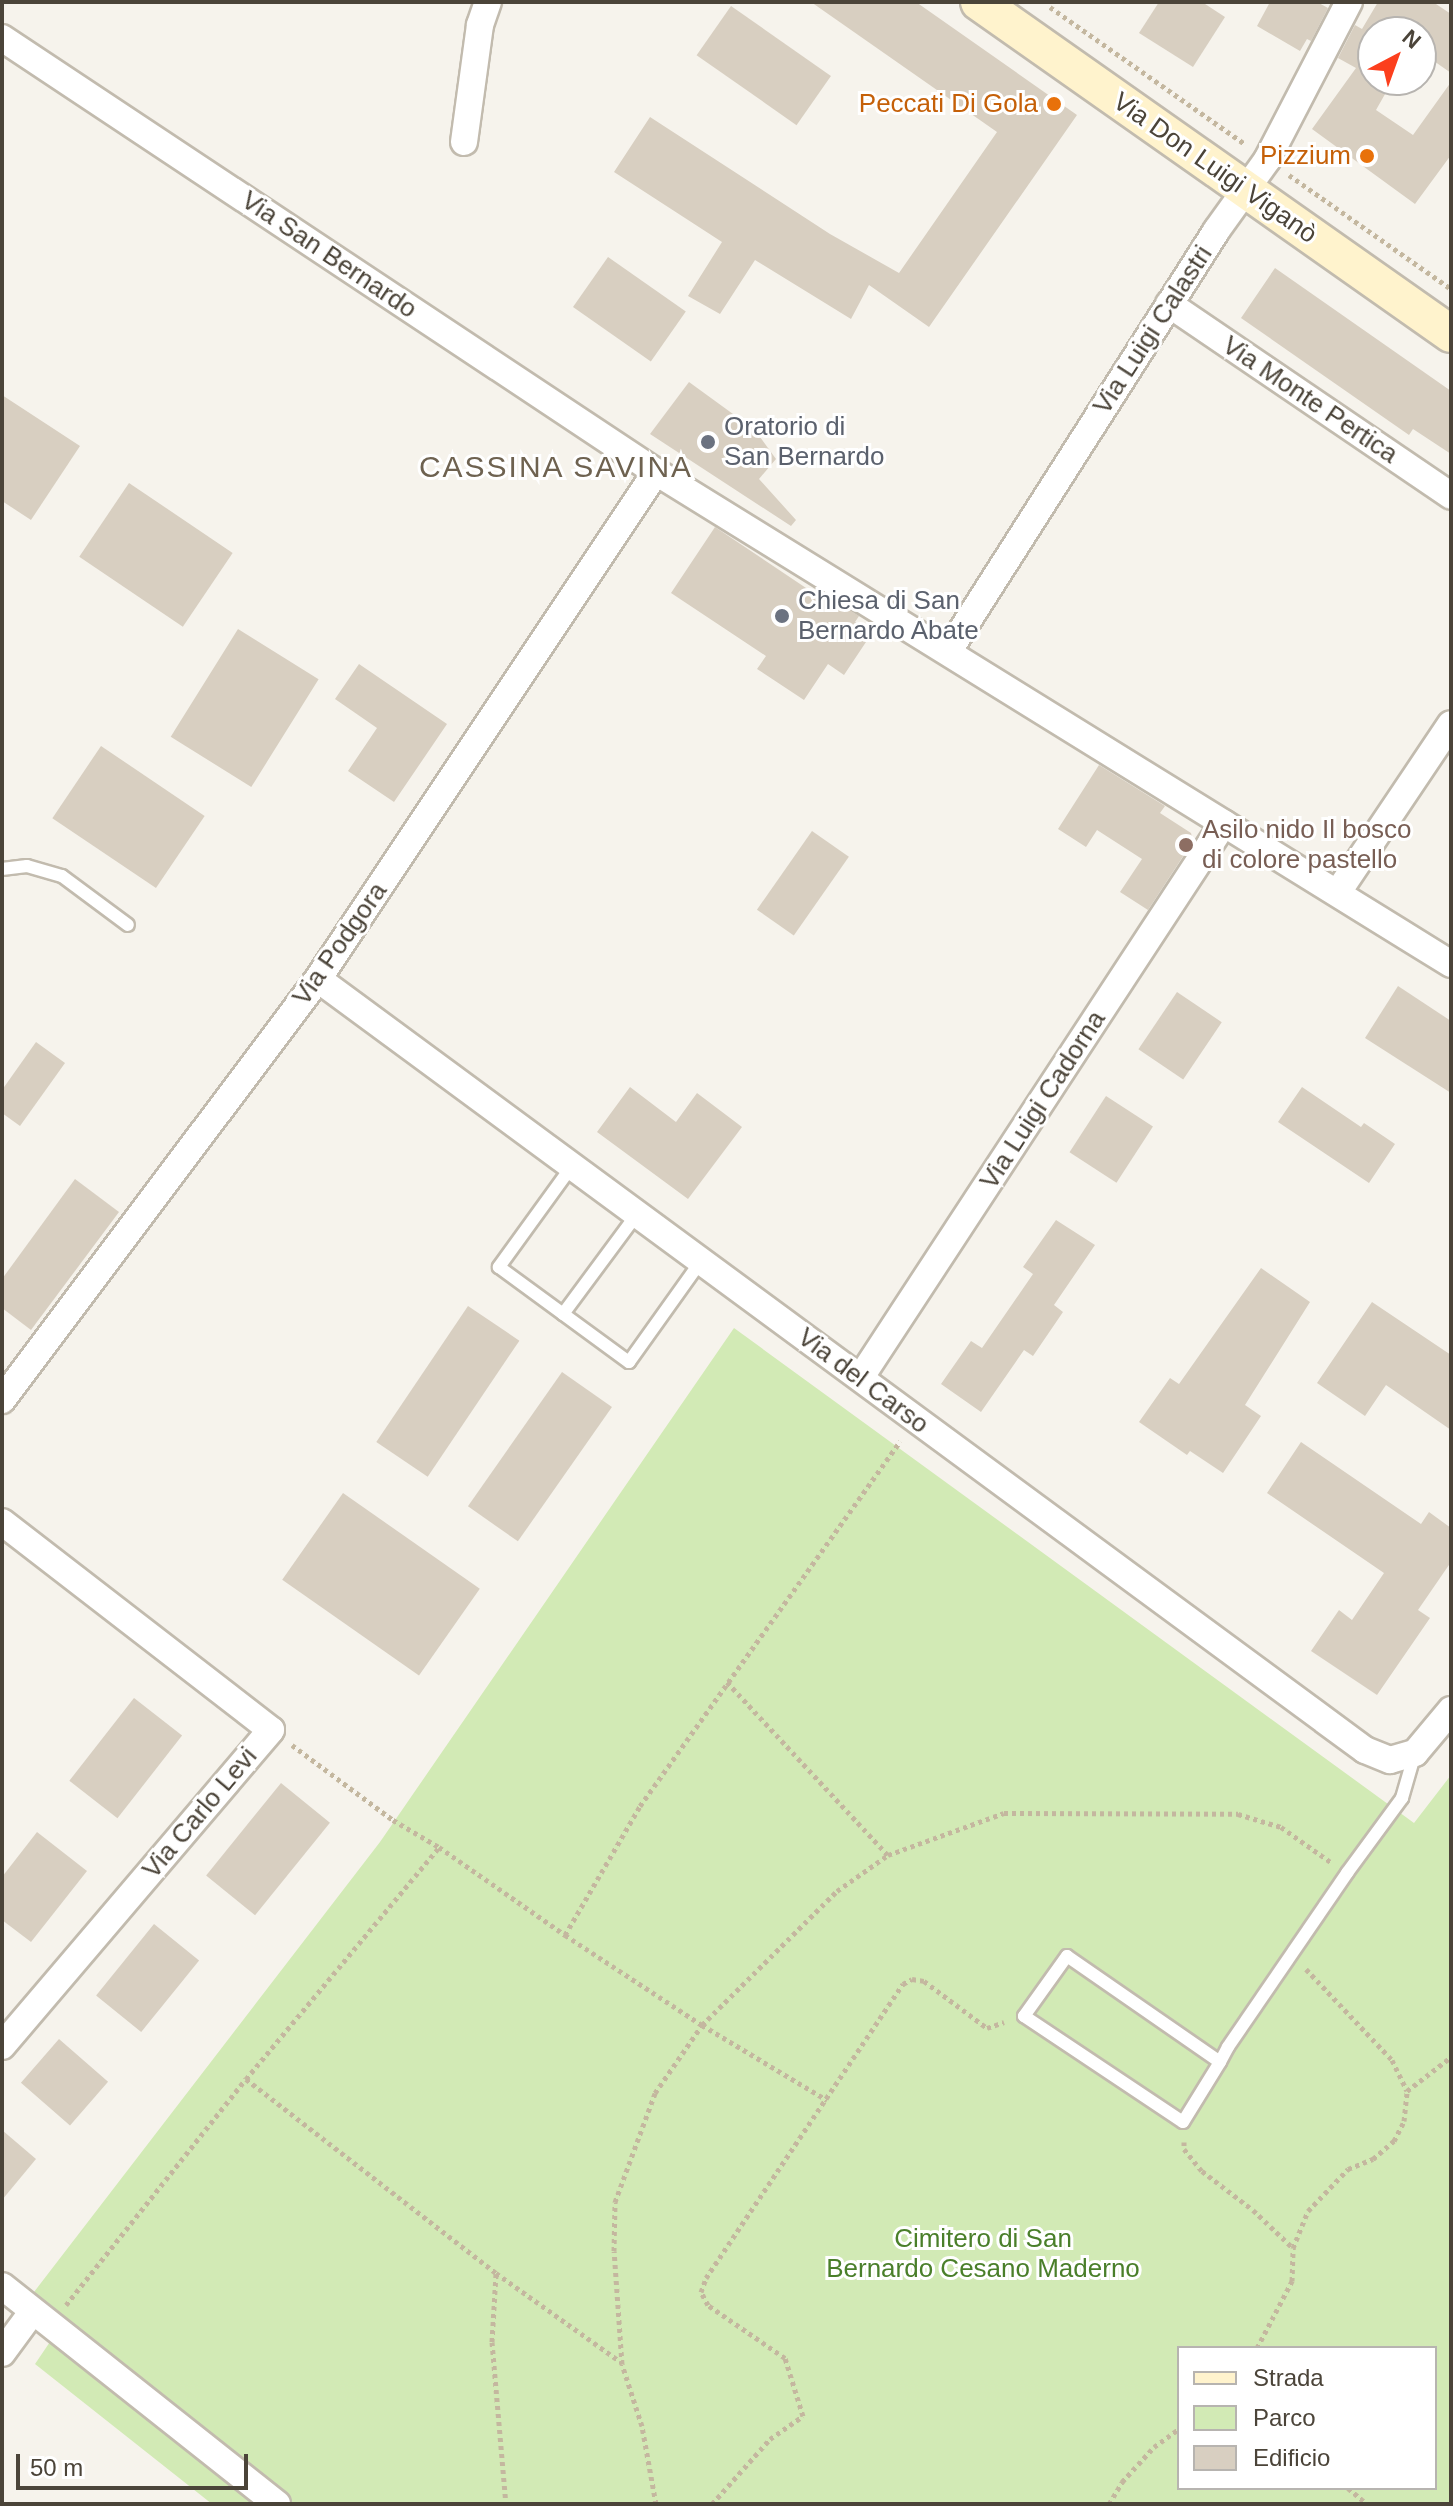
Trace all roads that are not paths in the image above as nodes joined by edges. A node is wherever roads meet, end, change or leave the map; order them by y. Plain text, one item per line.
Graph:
1 (488, 2) edge
2 (979, 2) edge
3 (1349, 2) edge
4 (2, 38) edge
5 (464, 142) dead end
6 (1247, 191) junction
7 (1169, 304) junction
8 (1451, 334) edge
9 (656, 472) junction
10 (1451, 496) edge
11 (948, 652) junction
12 (1451, 724) edge
13 (1224, 823) junction
14 (2, 869) edge
15 (1338, 892) junction
16 (128, 925) dead end
17 (1451, 964) edge
18 (318, 979) junction
19 (572, 1166) junction
20 (637, 1214) junction
21 (701, 1261) junction
22 (563, 1314) junction
23 (861, 1377) junction
24 (2, 1400) edge
25 (2, 1522) edge
26 (1451, 1710) edge
27 (1415, 1753) junction
28 (2, 2046) edge
29 (1220, 2062) junction
30 (2, 2286) edge
31 (42, 2317) junction
32 (2, 2353) edge
33 (277, 2504) edge

1 - 5 street
2 - 6 street, Via Don Luigi Viganò
3 - 6 street, Via Luigi Calastri
4 - 9 street, Via San Bernardo
6 - 7 street, Via Luigi Calastri
6 - 8 street, Via Don Luigi Viganò
7 - 10 street, Via Monte Pertica
7 - 11 street, Via Luigi Calastri
9 - 11 street, Via San Bernardo
9 - 18 street, Via Podgora
11 - 13 street, Via San Bernardo
12 - 15 street
13 - 15 street, Via San Bernardo
13 - 23 street, Via Luigi Cadorna
14 - 16 lane
15 - 17 street, Via San Bernardo
18 - 19 street, Via del Carso
18 - 24 street, Via Podgora
19 - 20 street, Via del Carso
19 - 22 lane
20 - 21 street, Via del Carso
20 - 22 lane
21 - 22 lane
21 - 23 street, Via del Carso
23 - 27 street, Via del Carso
25 - 28 street, Via Carlo Levi
26 - 27 street
27 - 29 lane
29 - 29 lane
30 - 31 street
31 - 32 street
31 - 33 street

